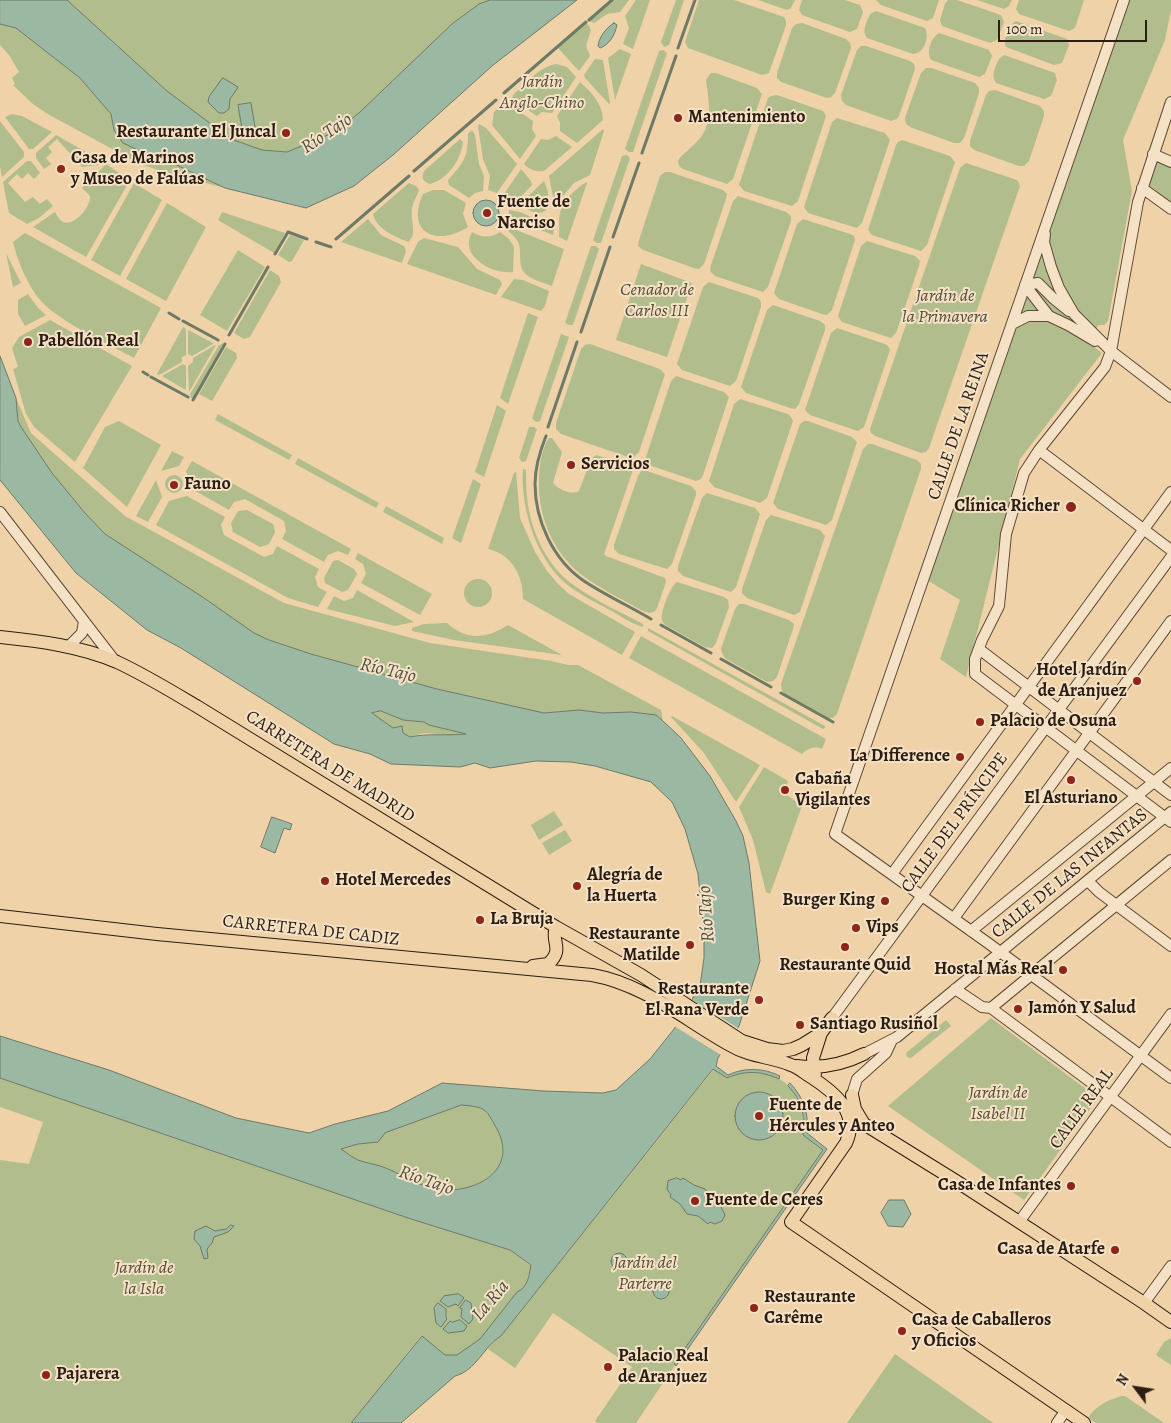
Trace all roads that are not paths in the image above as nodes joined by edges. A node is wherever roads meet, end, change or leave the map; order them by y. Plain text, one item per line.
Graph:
1 (1124, 0) edge
2 (1171, 102) edge
3 (1153, 154) junction
4 (1171, 162) edge
5 (1142, 188) junction
6 (1171, 209) edge
7 (1045, 228) junction
8 (1025, 285) junction
9 (1074, 314) junction
10 (1049, 316) junction
11 (1012, 324) junction
12 (1111, 351) junction
13 (1171, 397) edge
14 (1039, 450) junction
15 (1171, 492) edge
16 (0, 512) edge
17 (1144, 529) junction
18 (1171, 550) edge
19 (1171, 557) edge
20 (1171, 620) edge
21 (84, 621) junction
22 (0, 637) edge
23 (68, 646) junction
24 (978, 649) junction
25 (116, 662) junction
26 (1029, 687) junction
27 (1016, 705) junction
28 (1059, 710) junction
29 (1046, 728) junction
30 (1089, 733) junction
31 (1076, 751) junction
32 (1171, 768) edge
33 (1154, 781) junction
34 (1171, 795) edge
35 (1136, 796) junction
36 (1169, 817) edge
37 (1171, 860) edge
38 (892, 874) junction
39 (1088, 881) junction
40 (922, 896) junction
41 (1116, 906) junction
42 (0, 916) edge
43 (954, 918) junction
44 (556, 927) junction
45 (971, 931) junction
46 (1171, 946) edge
47 (1000, 952) junction
48 (522, 970) junction
49 (1031, 975) junction
50 (651, 989) junction
51 (955, 989) junction
52 (991, 1008) junction
53 (1171, 1014) edge
54 (832, 1018) joint
55 (821, 1033) junction
56 (894, 1038) junction
57 (731, 1040) junction
58 (864, 1054) joint
59 (1141, 1056) junction
60 (789, 1064) junction
61 (813, 1068) junction
62 (1171, 1078) edge
63 (818, 1081) junction
64 (852, 1095) joint
65 (1110, 1098) junction
66 (856, 1118) junction
67 (1171, 1142) edge
68 (1020, 1222) junction
69 (1171, 1266) edge
70 (1144, 1303) junction
71 (1171, 1322) edge
72 (1066, 1410) junction
73 (1057, 1423) edge
74 (1084, 1423) edge

1 - 7 street, CALLE DE LA REINA
2 - 3 street
3 - 4 street
3 - 5 street
5 - 6 street
5 - 12 street
7 - 8 street, CALLE DE LA REINA
7 - 9 street
8 - 9 street
8 - 10 street
8 - 11 street, CALLE DE LA REINA
9 - 12 street
10 - 11 street
10 - 12 street
11 - 38 street, CALLE DE LA REINA
12 - 13 street
12 - 14 street
14 - 17 street
14 - 24 street
15 - 17 street, CALLE DEL PRÍNCIPE
16 - 21 street
17 - 18 street
17 - 26 street, CALLE DEL PRÍNCIPE
19 - 28 street, CALLE DEL PRÍNCIPE
20 - 30 street
21 - 23 street
21 - 25 street
22 - 23 main road, CARRETERA DE MADRID
23 - 25 main road, CARRETERA DE MADRID
24 - 26 street
24 - 27 street
25 - 44 main road, CARRETERA DE MADRID
26 - 27 street, CALLE DEL PRÍNCIPE
26 - 28 street
27 - 29 street
27 - 38 street, CALLE DEL PRÍNCIPE
28 - 29 street, CALLE DEL PRÍNCIPE
28 - 30 street
29 - 31 street
29 - 40 street, CALLE DEL PRÍNCIPE
30 - 31 street
30 - 33 street
31 - 35 street
31 - 43 street
32 - 33 street, CALLE DE LAS INFANTAS
33 - 34 street
33 - 35 street, CALLE DE LAS INFANTAS
35 - 36 street
35 - 45 street, CALLE DE LAS INFANTAS
36 - 39 street, CALLE DE LAS INFANTAS
37 - 41 street
38 - 40 street
39 - 41 street
39 - 47 street, CALLE DE LAS INFANTAS
40 - 43 street
40 - 54 street, CALLE DEL PRÍNCIPE
41 - 46 street
41 - 49 street
42 - 48 main road, CARRETERA DE CADIZ
43 - 45 street
44 - 48 main road
44 - 50 main road, CARRETERA DE MADRID
45 - 47 street
47 - 49 street
47 - 51 street, CALLE DE LAS INFANTAS
48 - 50 main road, CARRETERA DE CADIZ
49 - 52 street
49 - 59 street
50 - 57 main road
51 - 52 street
51 - 56 street, CALLE DE LAS INFANTAS
52 - 65 street
53 - 59 street, CALLE REAL
54 - 55 main road
55 - 57 main road
55 - 61 main road
56 - 58 street
56 - 64 street
57 - 60 main road
58 - 61 main road
59 - 62 street
59 - 65 street, CALLE REAL
60 - 61 main road
60 - 63 main road
61 - 63 main road
63 - 66 main road
64 - 66 main road
65 - 67 street
65 - 68 street, CALLE REAL
66 - 68 main road
66 - 72 main road
68 - 70 main road
69 - 70 street
70 - 71 main road
72 - 73 street
72 - 74 main road

